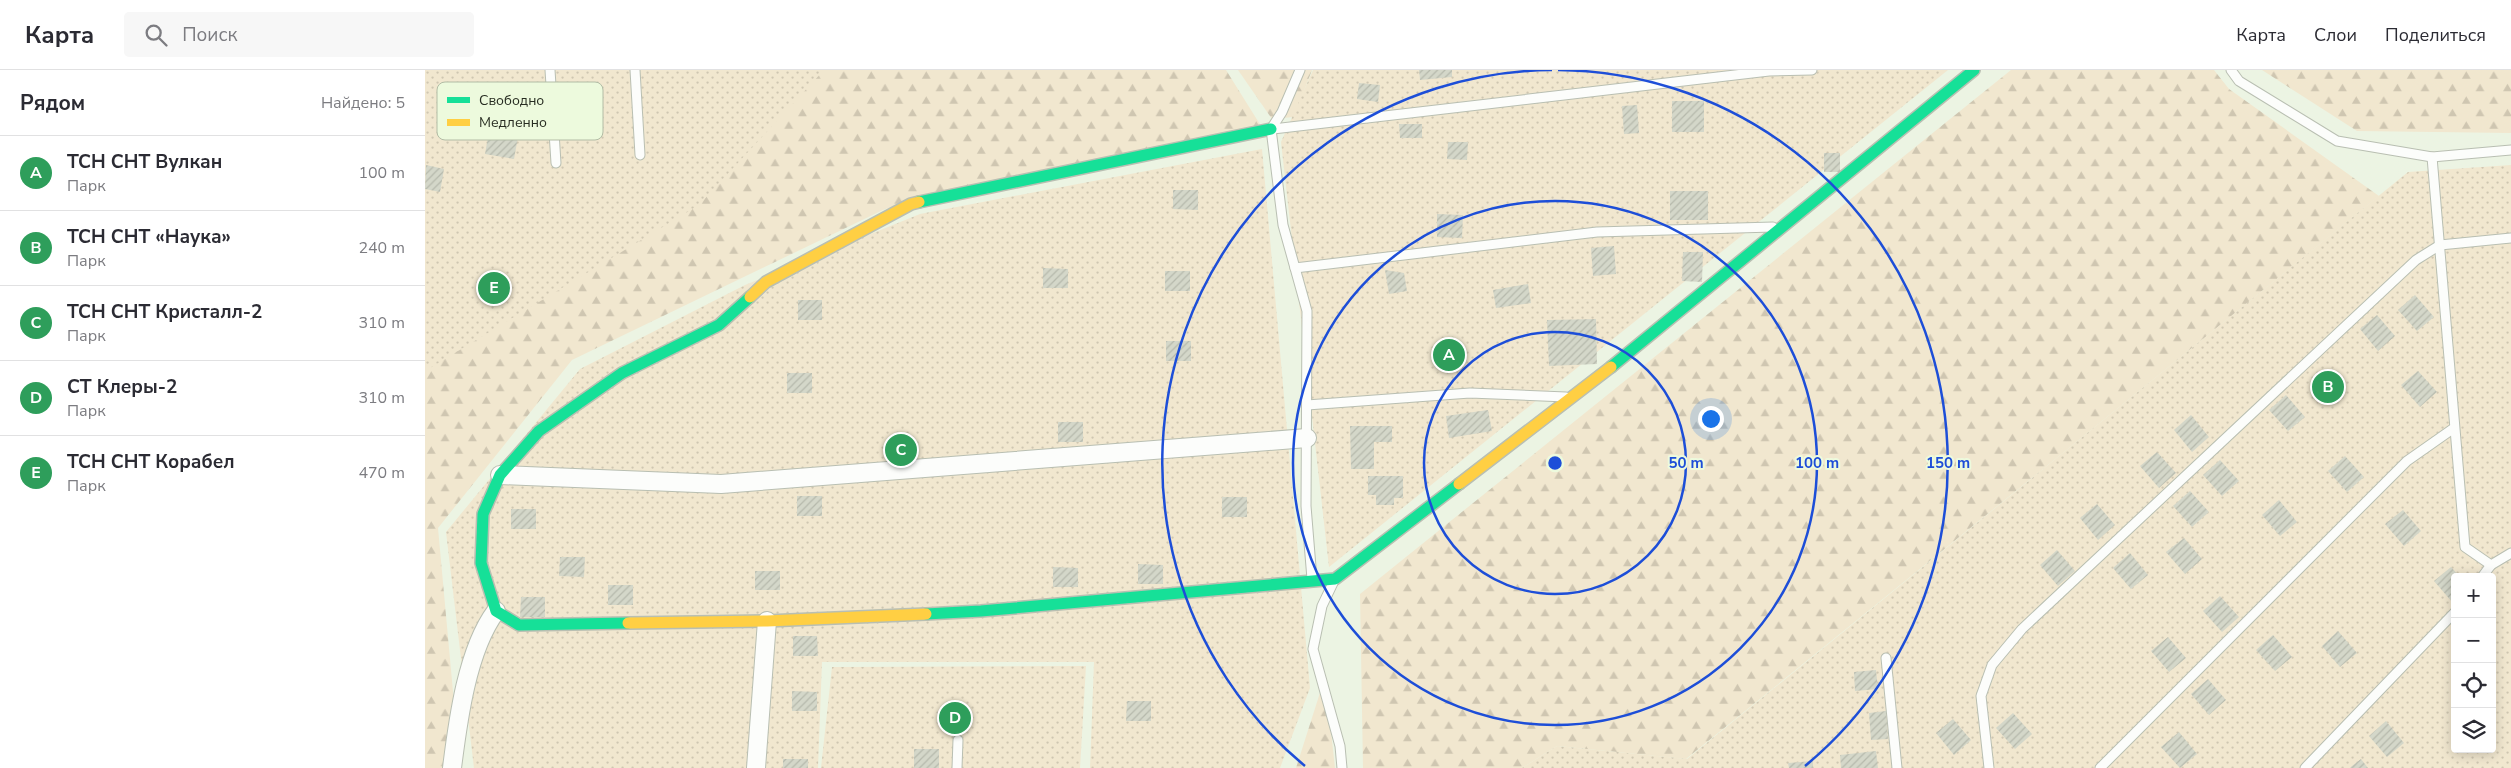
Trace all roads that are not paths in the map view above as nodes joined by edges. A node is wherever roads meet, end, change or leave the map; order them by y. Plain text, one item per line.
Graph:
1 (635, 70) edge
2 (1300, 70) edge
3 (1812, 70) edge
4 (1974, 70) edge
5 (2231, 70) edge
6 (1271, 129) junction
7 (555, 140) edge
8 (2511, 150) edge
9 (640, 155) dead end
10 (2432, 157) junction
11 (556, 163) dead end
12 (1783, 226) junction
13 (2511, 238) edge
14 (2440, 246) junction
15 (1295, 268) junction
16 (1573, 398) junction
17 (1307, 405) junction
18 (2454, 428) junction
19 (1307, 438) junction
20 (500, 475) junction
21 (2511, 553) edge
22 (2491, 565) junction
23 (2485, 573) edge
24 (1335, 579) junction
25 (1312, 581) junction
26 (496, 611) junction
27 (2451, 616) edge
28 (767, 621) junction
29 (1886, 658) dead end
30 (958, 740) dead end
31 (452, 768) edge
32 (756, 768) edge
33 (957, 768) edge
34 (1342, 768) edge
35 (1897, 768) edge
36 (1989, 768) edge
37 (2100, 768) edge
38 (2305, 768) edge

1 - 9 lane
2 - 6 lane
3 - 6 lane
4 - 12 street
5 - 10 lane
6 - 15 lane
6 - 20 street
7 - 11 lane
8 - 10 lane
10 - 14 lane
12 - 15 lane
12 - 16 street
13 - 14 lane
14 - 18 lane
14 - 36 lane
15 - 17 lane
16 - 17 lane
16 - 24 street
17 - 19 lane
18 - 22 lane
18 - 37 lane
19 - 20 street
19 - 25 lane
20 - 26 street
21 - 22 lane
22 - 23 lane
24 - 25 street
24 - 34 lane
25 - 28 street
26 - 28 street
26 - 31 street
27 - 38 lane
28 - 32 street
29 - 35 lane
30 - 33 lane

